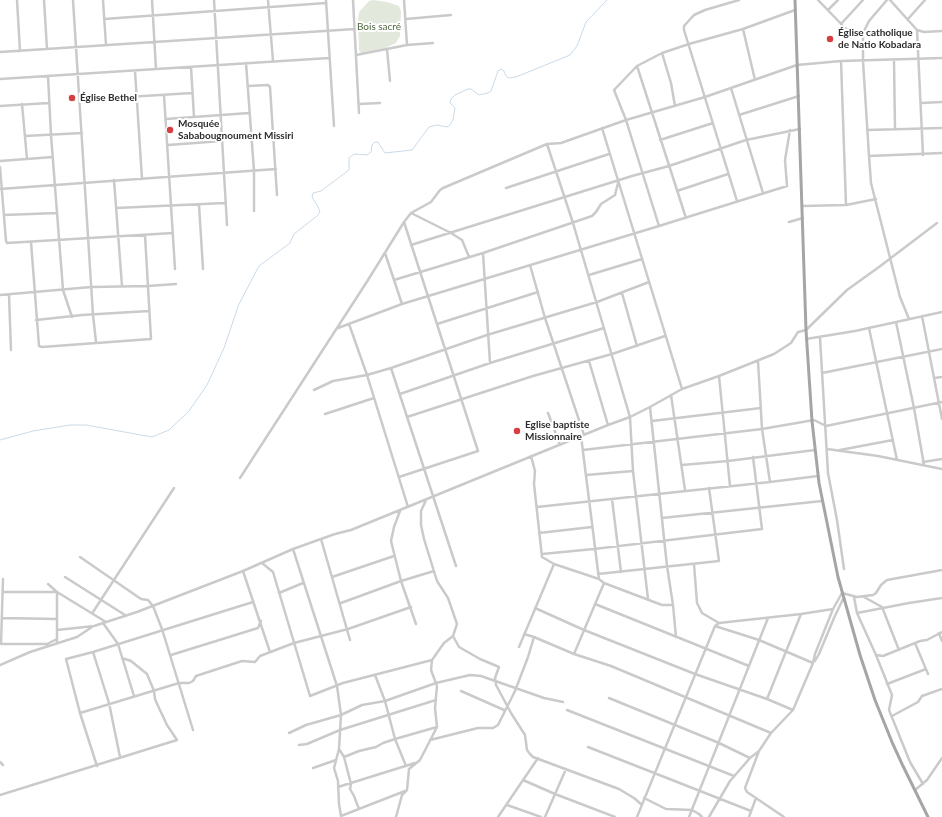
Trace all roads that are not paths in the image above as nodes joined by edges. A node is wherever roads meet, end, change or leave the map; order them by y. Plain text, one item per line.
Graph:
1 (17, 0) edge
2 (44, 0) edge
3 (73, 0) edge
4 (103, 0) edge
5 (152, 0) edge
6 (214, 0) edge
7 (268, 0) edge
8 (353, 0) edge
9 (404, 0) edge
10 (739, 0) edge
11 (795, 0) edge
12 (818, 0) edge
13 (838, 0) edge
14 (863, 0) edge
15 (889, 0) edge
16 (925, 0) edge
17 (326, 1) edge
18 (729, 2) edge
19 (269, 7) junction
20 (795, 10) junction
21 (828, 10) junction
22 (214, 11) junction
23 (153, 15) junction
24 (451, 15) dead end
25 (104, 19) junction
26 (406, 19) junction
27 (908, 19) junction
28 (841, 24) junction
29 (355, 29) junction
30 (743, 29) junction
31 (917, 30) junction
32 (328, 31) junction
33 (942, 31) edge
34 (863, 33) junction
35 (271, 35) junction
36 (216, 38) junction
37 (154, 42) junction
38 (433, 43) dead end
39 (689, 44) junction
40 (106, 45) junction
41 (407, 45) junction
42 (76, 47) junction
43 (47, 49) junction
44 (387, 49) junction
45 (20, 51) junction
46 (0, 52) edge
47 (662, 53) junction
48 (356, 56) junction
49 (329, 58) junction
50 (942, 58) edge
51 (918, 59) junction
52 (894, 60) junction
53 (273, 61) junction
54 (863, 61) junction
55 (841, 62) junction
56 (246, 63) junction
57 (218, 65) junction
58 (798, 65) junction
59 (637, 66) junction
60 (190, 67) junction
61 (156, 69) junction
62 (135, 70) junction
63 (78, 73) junction
64 (48, 76) junction
65 (0, 79) edge
66 (754, 80) junction
67 (390, 81) dead end
68 (248, 86) junction
69 (731, 88) junction
70 (192, 93) junction
71 (164, 95) junction
72 (799, 96) junction
73 (137, 97) junction
74 (705, 97) junction
75 (79, 100) junction
76 (942, 102) edge
77 (49, 103) junction
78 (380, 103) dead end
79 (921, 103) junction
80 (22, 104) junction
81 (359, 104) junction
82 (0, 106) edge
83 (675, 106) junction
84 (250, 112) junction
85 (653, 112) junction
86 (359, 113) dead end
87 (221, 114) junction
88 (739, 115) junction
89 (194, 117) junction
90 (166, 119) junction
91 (626, 120) junction
92 (713, 124) junction
93 (334, 126) dead end
94 (602, 128) junction
95 (942, 128) edge
96 (800, 129) junction
97 (895, 129) junction
98 (922, 129) junction
99 (790, 130) junction
100 (867, 130) junction
101 (82, 133) junction
102 (51, 135) junction
103 (25, 136) junction
104 (660, 140) junction
105 (746, 140) junction
106 (222, 141) junction
107 (547, 144) junction
108 (168, 145) junction
109 (721, 148) junction
110 (609, 154) junction
111 (942, 154) edge
112 (923, 155) junction
113 (869, 156) junction
114 (53, 157) junction
115 (27, 159) junction
116 (0, 160) edge
117 (669, 166) junction
118 (0, 167) edge
119 (276, 169) junction
120 (254, 171) junction
121 (556, 171) junction
122 (224, 173) junction
123 (642, 173) junction
124 (728, 174) junction
125 (170, 177) junction
126 (142, 179) junction
127 (114, 180) junction
128 (85, 182) junction
129 (618, 182) junction
130 (55, 185) junction
131 (506, 188) dead end
132 (1, 189) edge
133 (677, 191) junction
134 (763, 193) junction
135 (277, 195) dead end
136 (565, 197) junction
137 (876, 199) junction
138 (737, 201) junction
139 (226, 203) junction
140 (199, 205) junction
141 (846, 205) junction
142 (171, 206) junction
143 (802, 206) junction
144 (116, 208) junction
145 (254, 210) dead end
146 (57, 213) junction
147 (411, 213) junction
148 (4, 215) junction
149 (686, 218) junction
150 (802, 218) junction
151 (404, 222) junction
152 (789, 222) dead end
153 (573, 223) junction
154 (937, 223) dead end
155 (227, 225) dead end
156 (659, 226) junction
157 (173, 233) junction
158 (451, 233) junction
159 (634, 234) junction
160 (145, 235) junction
161 (118, 236) junction
162 (88, 237) junction
163 (60, 240) junction
164 (30, 242) junction
165 (411, 245) junction
166 (581, 250) junction
167 (385, 253) junction
168 (483, 253) junction
169 (469, 256) junction
170 (891, 257) junction
171 (642, 259) junction
172 (530, 265) junction
173 (175, 269) dead end
174 (204, 269) dead end
175 (420, 272) junction
176 (589, 276) junction
177 (484, 279) junction
178 (394, 280) junction
179 (649, 282) junction
180 (176, 284) dead end
181 (122, 286) junction
182 (148, 286) junction
183 (92, 287) junction
184 (63, 290) junction
185 (34, 292) junction
186 (538, 292) junction
187 (622, 293) junction
188 (0, 295) edge
189 (9, 295) junction
190 (428, 297) junction
191 (597, 302) junction
192 (402, 304) junction
193 (486, 308) junction
194 (149, 311) junction
195 (942, 312) edge
196 (93, 315) junction
197 (922, 316) junction
198 (72, 317) junction
199 (545, 318) junction
200 (909, 319) junction
201 (36, 320) junction
202 (896, 322) junction
203 (349, 324) junction
204 (437, 324) junction
205 (337, 328) junction
206 (604, 328) junction
207 (869, 328) junction
208 (806, 330) junction
209 (487, 336) junction
210 (665, 336) junction
211 (820, 338) junction
212 (806, 339) junction
213 (96, 342) junction
214 (554, 343) junction
215 (637, 346) junction
216 (942, 349) edge
217 (11, 350) dead end
218 (445, 350) junction
219 (929, 351) junction
220 (612, 354) junction
221 (903, 357) junction
222 (589, 361) junction
223 (758, 361) junction
224 (876, 362) junction
225 (490, 363) junction
226 (391, 368) junction
227 (562, 368) junction
228 (822, 373) junction
229 (367, 375) junction
230 (454, 376) junction
231 (719, 376) junction
232 (942, 377) edge
233 (934, 378) junction
234 (682, 389) junction
235 (314, 390) dead end
236 (400, 394) junction
237 (672, 395) junction
238 (374, 398) junction
239 (462, 400) junction
240 (942, 402) edge
241 (938, 403) junction
242 (650, 407) junction
243 (761, 408) junction
244 (914, 408) junction
245 (722, 412) junction
246 (548, 413) dead end
247 (325, 414) dead end
248 (887, 414) junction
249 (407, 417) junction
250 (630, 417) junction
251 (675, 418) junction
252 (942, 418) edge
253 (652, 421) junction
254 (812, 421) junction
255 (608, 425) junction
256 (826, 426) junction
257 (762, 429) junction
258 (725, 434) junction
259 (582, 436) junction
260 (678, 440) junction
261 (893, 440) junction
262 (654, 442) junction
263 (632, 444) junction
264 (560, 445) junction
265 (827, 449) junction
266 (583, 450) junction
267 (815, 450) junction
268 (838, 451) junction
269 (531, 456) junction
270 (765, 456) junction
271 (753, 457) junction
272 (942, 459) edge
273 (898, 460) junction
274 (728, 461) junction
275 (923, 463) junction
276 (682, 465) junction
277 (424, 469) junction
278 (942, 469) edge
279 (633, 471) junction
280 (586, 475) junction
281 (818, 476) junction
282 (399, 477) junction
283 (240, 478) dead end
284 (770, 482) junction
285 (756, 484) junction
286 (730, 486) junction
287 (174, 488) dead end
288 (709, 488) junction
289 (686, 490) junction
290 (659, 493) junction
291 (433, 496) junction
292 (636, 496) junction
293 (426, 499) junction
294 (612, 499) junction
295 (588, 501) junction
296 (822, 501) junction
297 (408, 506) junction
298 (537, 507) junction
299 (760, 508) junction
300 (400, 510) junction
301 (713, 513) junction
302 (662, 518) junction
303 (592, 527) junction
304 (539, 533) junction
305 (716, 535) junction
306 (321, 539) junction
307 (664, 541) junction
308 (642, 543) junction
309 (618, 546) junction
310 (293, 549) junction
311 (594, 549) junction
312 (542, 554) junction
313 (394, 556) junction
314 (80, 557) dead end
315 (262, 563) junction
316 (554, 564) junction
317 (694, 564) junction
318 (456, 566) dead end
319 (667, 566) junction
320 (646, 569) junction
321 (844, 569) dead end
322 (942, 570) edge
323 (243, 571) junction
324 (434, 571) junction
325 (621, 572) junction
326 (598, 574) junction
327 (65, 577) dead end
328 (332, 577) junction
329 (3, 579) dead end
330 (599, 579) junction
331 (115, 581) junction
332 (401, 581) junction
333 (604, 582) junction
334 (303, 583) junction
335 (48, 584) dead end
336 (3, 592) junction
337 (57, 592) junction
338 (279, 593) junction
339 (842, 593) junction
340 (864, 596) junction
341 (854, 597) junction
342 (942, 598) edge
343 (648, 599) junction
344 (843, 599) junction
345 (101, 600) junction
346 (253, 602) junction
347 (341, 603) junction
348 (595, 604) junction
349 (153, 606) junction
350 (673, 606) junction
351 (411, 607) junction
352 (882, 607) junction
353 (535, 608) junction
354 (833, 609) junction
355 (93, 612) junction
356 (857, 613) junction
357 (802, 614) junction
358 (126, 616) junction
359 (2, 618) junction
360 (768, 618) junction
361 (56, 619) junction
362 (261, 621) junction
363 (107, 622) junction
364 (103, 623) junction
365 (719, 623) junction
366 (416, 624) dead end
367 (94, 626) junction
368 (715, 626) junction
369 (162, 629) junction
370 (348, 629) junction
371 (57, 630) junction
372 (584, 630) junction
373 (940, 633) edge
374 (524, 634) junction
375 (320, 635) junction
376 (453, 636) junction
377 (534, 637) junction
378 (676, 637) junction
379 (57, 639) junction
380 (350, 640) dead end
381 (759, 640) junction
382 (942, 641) edge
383 (57, 643) junction
384 (294, 643) junction
385 (915, 643) junction
386 (118, 644) junction
387 (519, 647) dead end
388 (706, 649) junction
389 (899, 650) junction
390 (786, 651) junction
391 (92, 652) junction
392 (270, 652) junction
393 (574, 654) junction
394 (171, 655) junction
395 (876, 655) junction
396 (122, 658) junction
397 (432, 660) junction
398 (813, 662) junction
399 (0, 665) edge
400 (749, 666) junction
401 (926, 669) junction
402 (375, 674) junction
403 (695, 674) junction
404 (928, 674) dead end
405 (495, 681) junction
406 (436, 682) junction
407 (179, 683) junction
408 (887, 684) junction
409 (337, 686) junction
410 (515, 689) junction
411 (942, 689) edge
412 (740, 690) junction
413 (154, 691) junction
414 (461, 691) dead end
415 (134, 696) junction
416 (609, 698) dead end
417 (685, 698) junction
418 (767, 699) junction
419 (385, 700) junction
420 (436, 700) junction
421 (563, 702) dead end
422 (109, 703) junction
423 (507, 704) junction
424 (504, 710) junction
425 (567, 710) dead end
426 (793, 710) junction
427 (80, 712) junction
428 (341, 715) junction
429 (389, 716) junction
430 (730, 716) junction
431 (892, 716) junction
432 (674, 725) junction
433 (437, 727) junction
434 (193, 730) dead end
435 (340, 730) junction
436 (290, 733) dead end
437 (771, 733) junction
438 (395, 738) junction
439 (430, 740) junction
440 (719, 743) junction
441 (299, 745) dead end
442 (588, 747) dead end
443 (339, 749) junction
444 (665, 749) junction
445 (759, 751) junction
446 (344, 757) junction
447 (120, 758) junction
448 (538, 758) junction
449 (750, 758) junction
450 (942, 758) edge
451 (336, 760) junction
452 (0, 762) edge
453 (415, 763) junction
454 (3, 765) dead end
455 (97, 766) junction
456 (406, 766) junction
457 (710, 767) junction
458 (314, 768) dead end
459 (566, 769) junction
460 (655, 774) junction
461 (734, 776) junction
462 (523, 780) junction
463 (351, 784) junction
464 (923, 784) junction
465 (338, 787) junction
466 (407, 790) junction
467 (914, 790) junction
468 (700, 792) junction
469 (555, 794) junction
470 (0, 795) edge
471 (644, 798) junction
472 (756, 798) junction
473 (720, 799) junction
474 (507, 805) junction
475 (642, 805) junction
476 (358, 809) junction
477 (692, 810) junction
478 (752, 811) junction
479 (396, 817) edge
480 (498, 817) edge
481 (541, 817) edge
482 (546, 817) edge
483 (616, 817) edge
484 (637, 817) edge
485 (689, 817) edge
486 (702, 817) edge
487 (710, 817) edge
488 (749, 817) edge
489 (784, 817) edge
490 (928, 817) edge

1 - 45 street
2 - 43 street
3 - 42 street
4 - 25 street
5 - 23 street
6 - 22 street
7 - 19 street
8 - 29 street
9 - 26 street
10 - 18 street
11 - 20 main road
12 - 21 street
13 - 21 street
14 - 28 street
15 - 27 street
15 - 34 street
16 - 27 street
17 - 19 street
17 - 32 street
18 - 39 street
19 - 22 street
19 - 35 street
20 - 30 street
20 - 58 main road
21 - 28 street
22 - 23 street
22 - 36 street
23 - 25 street
23 - 37 street
24 - 26 street
25 - 40 street
26 - 41 street
27 - 31 street
28 - 34 street
29 - 32 street
29 - 48 street
30 - 39 street
30 - 66 street
31 - 33 street
31 - 51 street
32 - 35 street
32 - 49 street
34 - 54 street
35 - 36 street
35 - 53 street
36 - 37 street
36 - 57 street
37 - 40 street
37 - 61 street
38 - 41 street
39 - 47 street
39 - 74 street
40 - 42 street
41 - 44 street
42 - 43 street
42 - 63 street
43 - 45 street
44 - 48 street
44 - 67 street
45 - 46 street
47 - 59 street
47 - 83 street
48 - 81 street
49 - 53 street
49 - 93 street
50 - 51 street
51 - 52 street
51 - 79 street
52 - 54 street
52 - 97 street
53 - 56 street
54 - 55 street
54 - 100 street
55 - 58 street
55 - 141 street
56 - 57 street
56 - 68 street
57 - 60 street
57 - 87 street
58 - 66 street
58 - 72 main road
59 - 85 street
59 - 91 street
60 - 61 street
60 - 70 street
61 - 62 street
62 - 63 street
62 - 73 street
63 - 64 street
63 - 75 street
64 - 65 street
64 - 77 street
66 - 69 street
68 - 84 street
68 - 119 street
69 - 74 street
69 - 88 street
70 - 71 street
70 - 89 street
71 - 73 street
71 - 90 street
72 - 88 street
72 - 96 main road
73 - 75 street
73 - 126 street
74 - 83 street
74 - 92 street
75 - 101 street
76 - 79 street
77 - 80 street
77 - 102 street
78 - 81 street
79 - 98 street
80 - 82 street
80 - 103 street
81 - 86 street
83 - 85 street
84 - 87 street
84 - 120 street
85 - 91 street
85 - 104 street
87 - 89 street
87 - 106 street
88 - 105 street
89 - 90 street
90 - 108 street
91 - 94 street
91 - 123 street
92 - 104 street
92 - 109 street
94 - 107 street
94 - 110 street
95 - 98 street
96 - 99 street
96 - 143 main road
97 - 98 street
97 - 100 street
98 - 112 street
99 - 105 street
99 - 134 street
100 - 113 street
101 - 102 street
101 - 128 street
102 - 103 street
102 - 114 street
103 - 115 street
104 - 117 street
105 - 109 street
105 - 134 street
106 - 108 street
106 - 122 street
107 - 121 street
107 - 147 street
108 - 125 street
109 - 117 street
109 - 124 street
110 - 121 street
110 - 129 street
111 - 112 street
112 - 113 street
113 - 137 street
114 - 115 street
114 - 130 street
115 - 116 street
117 - 123 street
117 - 133 street
118 - 132 street
119 - 120 street
119 - 135 street
120 - 122 street
120 - 145 street
121 - 131 street
121 - 136 street
122 - 125 street
122 - 139 street
123 - 129 street
123 - 156 street
124 - 133 street
124 - 138 street
125 - 126 street
125 - 142 street
126 - 127 street
127 - 128 street
127 - 144 street
128 - 130 street
128 - 162 street
129 - 136 street
129 - 153 street
129 - 159 street
130 - 132 street
130 - 146 street
132 - 148 street
133 - 149 street
134 - 138 street
136 - 153 street
136 - 158 street
137 - 141 street
137 - 170 street
138 - 149 street
139 - 140 street
139 - 155 street
140 - 142 street
140 - 174 street
141 - 143 street
142 - 144 street
142 - 157 street
143 - 150 main road
144 - 161 street
146 - 148 street
146 - 163 street
147 - 151 street
147 - 158 street
148 - 164 street
149 - 156 street
150 - 152 street
150 - 208 main road
151 - 165 street
151 - 167 street
153 - 166 street
153 - 168 street
154 - 170 street
156 - 159 street
157 - 160 street
157 - 173 street
158 - 165 street
158 - 169 street
159 - 166 street
159 - 171 street
160 - 161 street
160 - 182 street
161 - 162 street
161 - 181 street
162 - 163 street
162 - 183 street
163 - 164 street
163 - 184 street
164 - 185 street
165 - 175 street
166 - 172 street
166 - 176 street
167 - 178 street
167 - 205 street
168 - 169 street
168 - 177 street
169 - 175 street
170 - 200 street
170 - 208 street
171 - 176 street
171 - 179 street
172 - 177 street
172 - 186 street
175 - 178 street
175 - 190 street
176 - 191 street
177 - 190 street
177 - 193 street
178 - 192 street
179 - 187 street
179 - 210 street
180 - 182 street
181 - 182 street
181 - 183 street
182 - 194 street
183 - 184 street
183 - 196 street
184 - 185 street
184 - 198 street
185 - 189 street
185 - 201 street
186 - 193 street
186 - 199 street
187 - 191 street
187 - 215 street
188 - 189 street
189 - 217 street
190 - 192 street
190 - 204 street
191 - 199 street
191 - 206 street
192 - 203 street
193 - 204 street
193 - 209 street
194 - 196 street
194 - 213 street
195 - 197 street
196 - 198 street
196 - 213 street
197 - 200 street
197 - 219 street
198 - 201 street
199 - 209 street
199 - 214 street
200 - 202 street
201 - 213 street
202 - 207 street
202 - 221 street
203 - 205 street
203 - 229 street
204 - 218 street
205 - 283 street
206 - 214 street
206 - 220 street
207 - 211 street
207 - 224 street
208 - 212 main road
208 - 223 street
209 - 218 street
209 - 225 street
210 - 215 street
210 - 234 street
211 - 212 street
211 - 228 street
212 - 254 main road
214 - 225 street
214 - 227 street
215 - 220 street
216 - 219 street
218 - 226 street
218 - 230 street
219 - 221 street
219 - 233 street
220 - 222 street
220 - 250 street
221 - 224 street
221 - 244 street
222 - 227 street
222 - 255 street
223 - 231 street
223 - 243 street
224 - 228 street
224 - 248 street
225 - 230 street
226 - 229 street
226 - 236 street
227 - 239 street
227 - 259 street
228 - 256 street
229 - 235 street
229 - 238 street
230 - 236 street
230 - 239 street
231 - 234 street
231 - 245 street
232 - 233 street
233 - 241 street
234 - 237 street
236 - 249 street
237 - 242 street
237 - 251 street
238 - 247 street
238 - 282 street
239 - 249 street
239 - 277 street
240 - 241 street
241 - 244 street
241 - 252 street
242 - 250 street
242 - 253 street
243 - 245 street
243 - 257 street
244 - 248 street
244 - 275 street
245 - 251 street
245 - 258 street
246 - 264 street
248 - 256 street
248 - 261 street
249 - 277 street
250 - 255 street
250 - 263 street
251 - 253 street
251 - 260 street
253 - 262 street
254 - 256 street
254 - 257 street
254 - 267 main road
255 - 259 street
256 - 265 street
257 - 258 street
257 - 270 street
258 - 260 street
258 - 274 street
259 - 264 street
259 - 266 street
260 - 262 street
260 - 276 street
261 - 268 street
261 - 273 street
262 - 263 street
262 - 290 street
263 - 266 street
263 - 279 street
264 - 269 street
265 - 268 street
265 - 321 street
266 - 280 street
267 - 270 street
267 - 281 main road
268 - 273 street
269 - 291 street
269 - 298 street
270 - 271 street
270 - 284 street
271 - 274 street
271 - 285 street
272 - 275 street
273 - 275 street
274 - 276 street
274 - 286 street
275 - 278 street
276 - 289 street
277 - 282 street
277 - 291 street
279 - 280 street
279 - 292 street
280 - 295 street
281 - 284 street
281 - 296 main road
282 - 297 street
284 - 285 street
285 - 286 street
285 - 299 street
286 - 288 street
287 - 331 street
288 - 289 street
288 - 301 street
289 - 290 street
290 - 292 street
290 - 302 street
291 - 293 street
291 - 318 street
292 - 294 street
292 - 308 street
293 - 297 street
293 - 324 street
294 - 295 street
294 - 309 street
295 - 298 street
295 - 303 street
296 - 299 street
296 - 339 main road
297 - 300 street
298 - 304 street
299 - 301 street
299 - 305 street
300 - 306 street
300 - 313 street
301 - 302 street
301 - 305 street
302 - 307 street
303 - 304 street
303 - 311 street
304 - 312 street
305 - 307 street
305 - 317 street
306 - 310 street
306 - 328 street
307 - 308 street
307 - 319 street
308 - 309 street
308 - 320 street
309 - 311 street
309 - 325 street
310 - 315 street
310 - 334 street
311 - 312 street
311 - 326 street
312 - 316 street
313 - 328 street
313 - 332 street
314 - 331 street
315 - 323 street
315 - 338 street
316 - 330 street
316 - 353 street
317 - 319 street
317 - 365 street
319 - 320 street
319 - 350 street
320 - 325 street
320 - 343 street
322 - 340 street
323 - 346 street
323 - 349 street
324 - 332 street
324 - 376 street
325 - 326 street
326 - 330 street
327 - 345 street
328 - 347 street
329 - 336 street
330 - 333 street
331 - 345 street
331 - 349 street
332 - 347 street
332 - 351 street
333 - 343 street
333 - 348 street
334 - 338 street
334 - 375 street
335 - 337 street
336 - 337 street
336 - 359 street
337 - 355 street
337 - 361 street
338 - 384 street
339 - 341 street
339 - 344 main road
339 - 354 street
340 - 341 street
340 - 352 street
341 - 356 street
342 - 352 street
343 - 350 street
344 - 398 street
344 - 467 main road
345 - 355 street
345 - 358 street
346 - 362 street
346 - 369 street
347 - 370 street
348 - 372 street
348 - 378 street
349 - 358 street
349 - 369 street
350 - 378 street
351 - 366 street
351 - 370 street
352 - 356 street
352 - 389 street
353 - 372 street
353 - 374 street
354 - 357 street
354 - 398 street
355 - 363 street
356 - 395 street
357 - 360 street
357 - 390 street
358 - 363 street
359 - 361 street
359 - 379 street
360 - 365 street
360 - 381 street
361 - 371 street
362 - 392 street
362 - 394 street
363 - 364 street
364 - 367 street
364 - 386 street
365 - 368 street
367 - 371 street
367 - 383 street
368 - 381 street
368 - 388 street
369 - 386 street
369 - 394 street
370 - 375 street
370 - 380 street
371 - 379 street
372 - 393 street
372 - 403 street
373 - 382 street
373 - 385 street
374 - 377 street
374 - 387 street
375 - 384 street
375 - 409 street
376 - 397 street
376 - 405 street
377 - 393 street
377 - 410 street
378 - 388 street
379 - 383 street
381 - 390 street
381 - 400 street
383 - 399 street
384 - 392 street
384 - 409 street
385 - 389 street
385 - 401 street
386 - 391 street
386 - 396 street
388 - 400 street
388 - 403 street
389 - 395 street
390 - 398 street
390 - 418 street
391 - 422 street
391 - 427 street
392 - 407 street
393 - 417 street
394 - 407 street
395 - 408 street
396 - 413 street
396 - 415 street
397 - 402 street
397 - 406 street
398 - 426 street
400 - 412 street
401 - 404 street
401 - 408 street
402 - 409 street
402 - 419 street
403 - 412 street
403 - 417 street
405 - 406 street
405 - 410 street
405 - 423 street
406 - 419 street
406 - 420 street
407 - 413 street
407 - 434 street
408 - 431 street
409 - 428 street
410 - 421 street
410 - 423 street
411 - 431 street
412 - 418 street
412 - 430 street
413 - 415 street
413 - 447 street
414 - 424 street
415 - 422 street
416 - 432 street
417 - 430 street
417 - 432 street
418 - 426 street
419 - 428 street
419 - 429 street
420 - 429 street
420 - 433 street
422 - 427 street
422 - 447 street
423 - 424 street
423 - 448 street
424 - 439 street
425 - 444 street
426 - 437 street
427 - 455 street
428 - 435 street
428 - 436 street
429 - 435 street
429 - 438 street
430 - 437 street
430 - 440 street
431 - 464 street
432 - 440 street
432 - 444 street
433 - 438 street
433 - 439 street
435 - 441 street
435 - 443 street
437 - 445 street
438 - 446 street
438 - 456 street
439 - 453 street
440 - 449 street
440 - 457 street
442 - 460 street
443 - 446 street
443 - 451 street
444 - 457 street
444 - 460 street
445 - 449 street
445 - 472 street
446 - 463 street
447 - 455 street
448 - 459 street
448 - 462 street
449 - 461 street
450 - 464 street
451 - 458 street
451 - 465 street
452 - 454 street
453 - 456 street
453 - 466 street
455 - 470 street
456 - 463 street
457 - 461 street
457 - 468 street
459 - 469 street
459 - 475 street
460 - 468 street
460 - 471 street
461 - 473 street
462 - 469 street
462 - 474 street
463 - 465 street
463 - 476 street
464 - 467 street
465 - 476 street
466 - 476 street
466 - 479 street
467 - 490 main road
468 - 473 street
468 - 477 street
469 - 482 street
469 - 483 street
471 - 475 street
471 - 477 street
472 - 478 street
472 - 489 street
473 - 478 street
473 - 487 street
474 - 480 street
474 - 481 street
475 - 484 street
477 - 485 street
477 - 486 street
478 - 488 street

